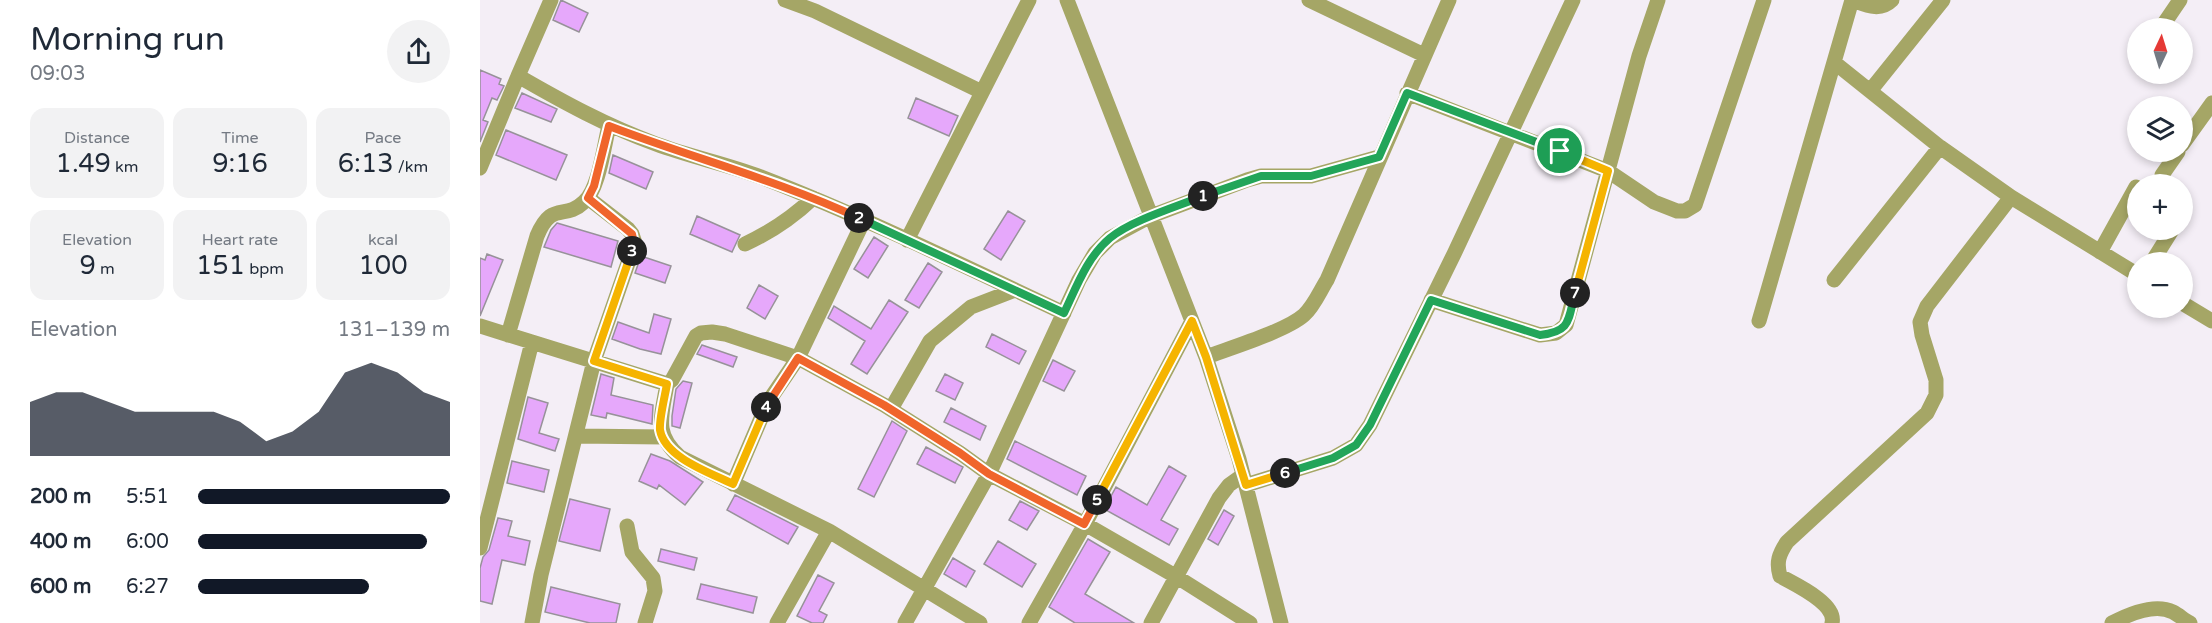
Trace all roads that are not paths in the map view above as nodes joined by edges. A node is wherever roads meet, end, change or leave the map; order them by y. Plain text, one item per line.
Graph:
1 (551, 0) edge
2 (785, 0) edge
3 (1029, 0) edge
4 (1067, 0) edge
5 (1309, 0) edge
6 (1449, 0) edge
7 (1573, 0) edge
8 (1658, 0) edge
9 (1764, 0) edge
10 (1852, 0) edge
11 (1892, 0) edge
12 (1943, 0) edge
13 (2180, 0) edge
14 (2168, 18) edge
15 (1424, 56) junction
16 (1835, 63) junction
17 (518, 76) junction
18 (1870, 91) junction
19 (982, 92) junction
20 (1407, 93) junction
21 (2212, 103) edge
22 (609, 126) junction
23 (2193, 130) edge
24 (1512, 132) junction
25 (1940, 147) junction
26 (1379, 157) junction
27 (480, 168) edge
28 (1608, 171) junction
29 (2011, 197) junction
30 (588, 198) junction
31 (813, 198) junction
32 (2127, 203) edge
33 (1151, 216) junction
34 (864, 220) junction
35 (907, 240) junction
36 (745, 244) dead end
37 (2100, 252) junction
38 (2127, 268) edge
39 (1834, 279) dead end
40 (1015, 290) junction
41 (1431, 300) junction
42 (2193, 310) edge
43 (1064, 313) junction
44 (1192, 321) junction
45 (1759, 321) dead end
46 (2212, 321) edge
47 (480, 326) edge
48 (508, 335) junction
49 (532, 342) junction
50 (1206, 357) junction
51 (798, 358) junction
52 (594, 361) junction
53 (667, 384) junction
54 (891, 409) junction
55 (576, 436) junction
56 (664, 437) junction
57 (989, 474) junction
58 (1245, 480) junction
59 (733, 484) junction
60 (1084, 524) junction
61 (627, 526) dead end
62 (829, 531) junction
63 (480, 548) edge
64 (1177, 577) junction
65 (923, 590) junction
66 (532, 623) edge
67 (645, 623) edge
68 (777, 623) edge
69 (905, 623) edge
70 (980, 623) edge
71 (1029, 623) edge
72 (1151, 623) edge
73 (1250, 623) edge
74 (1281, 623) edge
75 (1832, 623) edge
76 (2112, 623) edge
77 (2190, 623) edge

1 - 17 street
2 - 19 street
3 - 19 street
4 - 33 street
5 - 15 street
6 - 15 street
7 - 24 street
8 - 28 street
9 - 28 street
10 - 11 street
10 - 16 street
12 - 18 street
13 - 14 street
15 - 20 street
16 - 18 street
16 - 45 street
17 - 22 street
17 - 27 street
18 - 25 street
19 - 35 street
20 - 24 street
20 - 26 street
21 - 23 street
22 - 30 street
22 - 31 street
24 - 28 street
24 - 41 street
25 - 29 street
25 - 39 street
26 - 33 street
26 - 50 street
28 - 41 street
29 - 37 street
29 - 75 street
30 - 48 street
30 - 52 street
31 - 34 street
31 - 36 street
32 - 37 street
33 - 43 street
33 - 44 street
34 - 35 street
34 - 51 street
35 - 40 street
37 - 38 street
40 - 43 street
40 - 54 street
41 - 58 street
42 - 46 street
43 - 57 street
44 - 50 street
44 - 60 street
47 - 48 street
48 - 49 street
49 - 52 street
49 - 63 street
50 - 58 street
51 - 53 street
51 - 54 street
51 - 59 street
52 - 53 street
52 - 55 street
53 - 56 street
54 - 57 street
55 - 56 street
55 - 66 street
56 - 59 street
57 - 60 street
57 - 65 street
58 - 64 street
58 - 74 street
59 - 62 street
60 - 64 street
60 - 71 street
61 - 67 street
62 - 65 street
62 - 68 street
64 - 72 street
64 - 73 street
65 - 69 street
65 - 70 street
76 - 77 street

